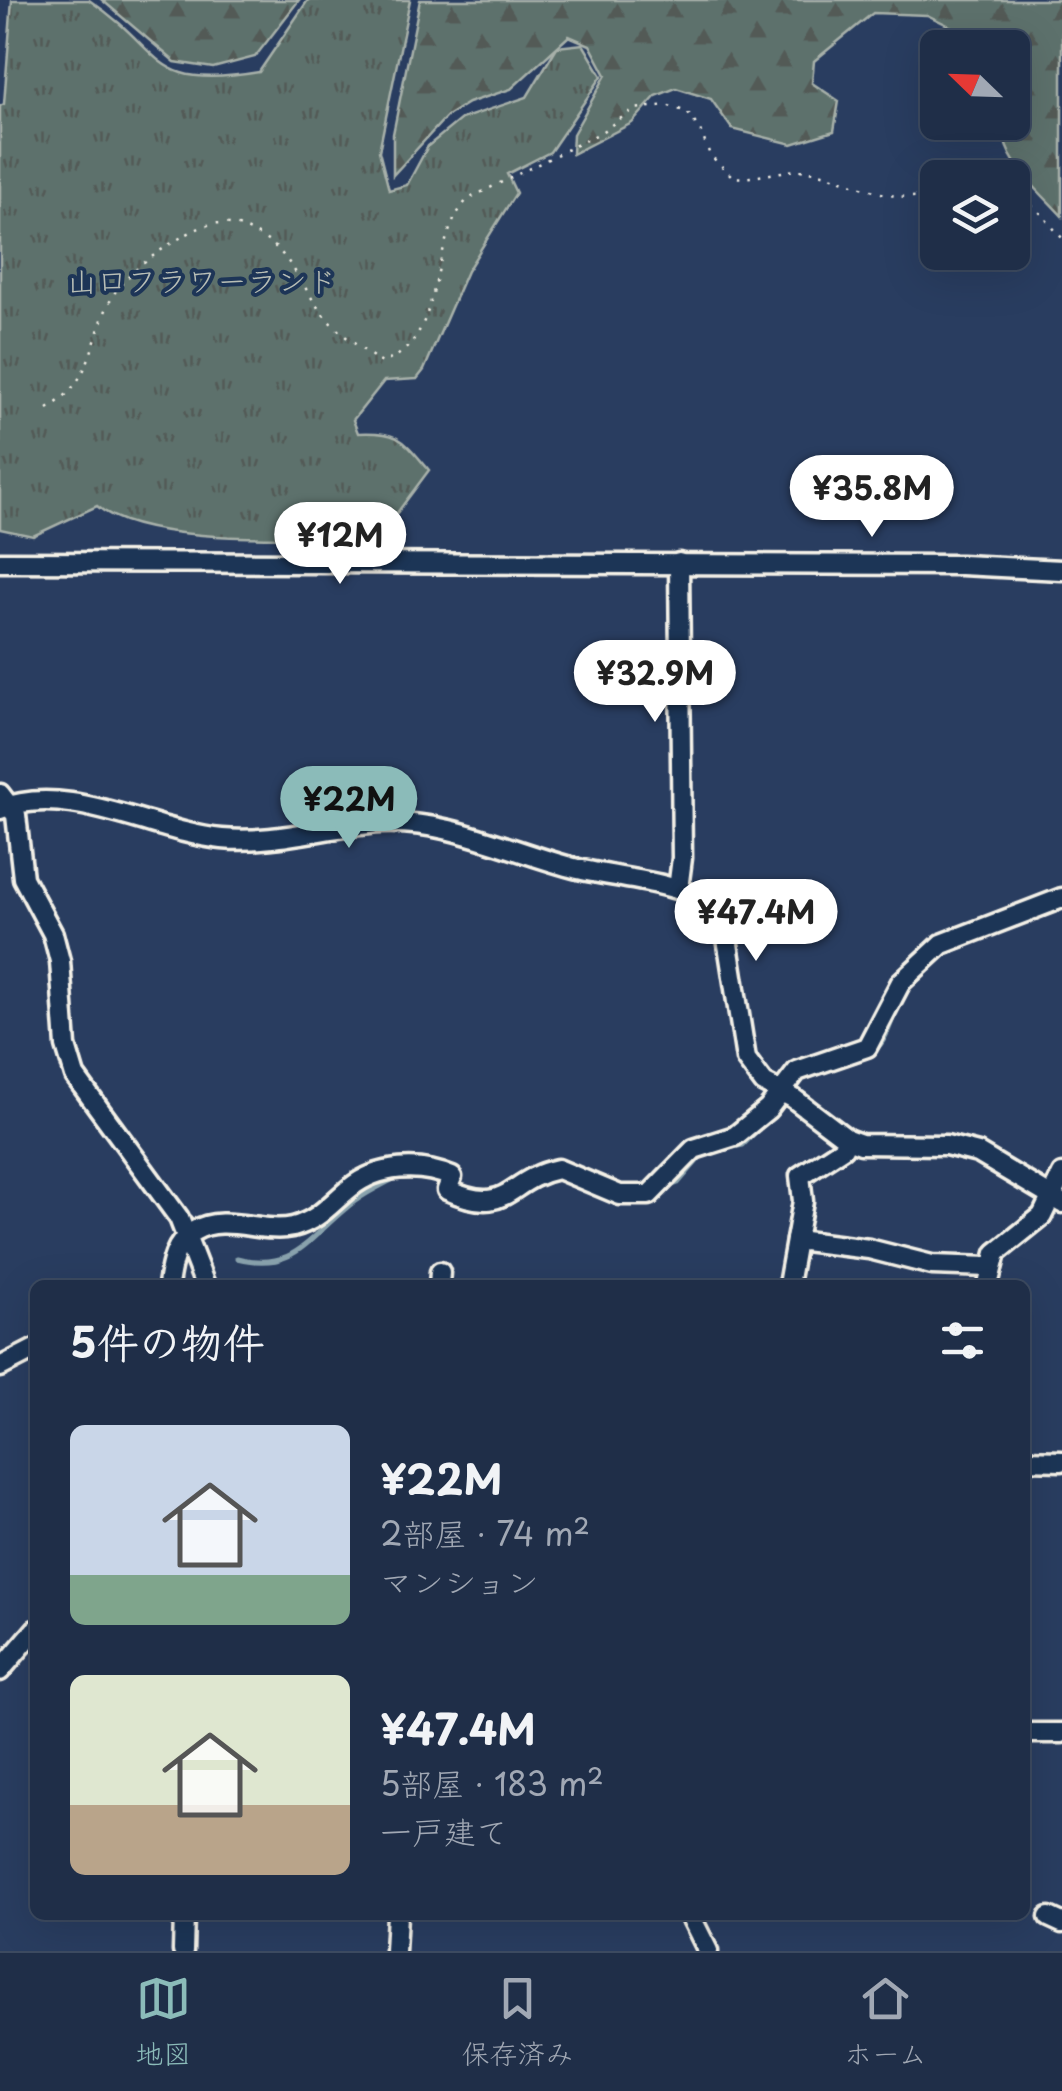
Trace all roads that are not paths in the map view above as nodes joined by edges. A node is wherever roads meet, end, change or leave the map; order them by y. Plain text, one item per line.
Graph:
1 (0, 562) edge
2 (679, 563) junction
3 (1062, 570) edge
4 (4, 802) edge
5 (678, 889) junction
6 (1062, 898) edge
7 (786, 1094) junction
8 (847, 1139) junction
9 (1062, 1174) edge
10 (1058, 1201) edge
11 (189, 1234) junction
12 (796, 1240) junction
13 (988, 1276) edge
14 (169, 1280) edge
15 (203, 1280) edge
16 (789, 1280) edge
17 (30, 1352) edge
18 (0, 1367) edge
19 (1030, 1460) edge
20 (1062, 1461) edge
21 (30, 1636) edge
22 (0, 1670) edge
23 (1030, 1733) edge
24 (1062, 1733) edge
25 (184, 1920) edge
26 (397, 1920) edge
27 (692, 1920) edge
28 (184, 1951) edge
29 (395, 1951) edge
30 (708, 1951) edge

1 - 2 street
2 - 3 street
2 - 5 street
4 - 5 street
4 - 11 street
5 - 7 street
6 - 7 street
7 - 8 street
7 - 11 street
8 - 10 street
8 - 12 street
9 - 10 street
10 - 13 street
11 - 14 street
11 - 15 street
12 - 13 street
12 - 16 street
17 - 18 street
19 - 20 street
21 - 22 street
23 - 24 street
25 - 28 street
26 - 29 street
27 - 30 street

